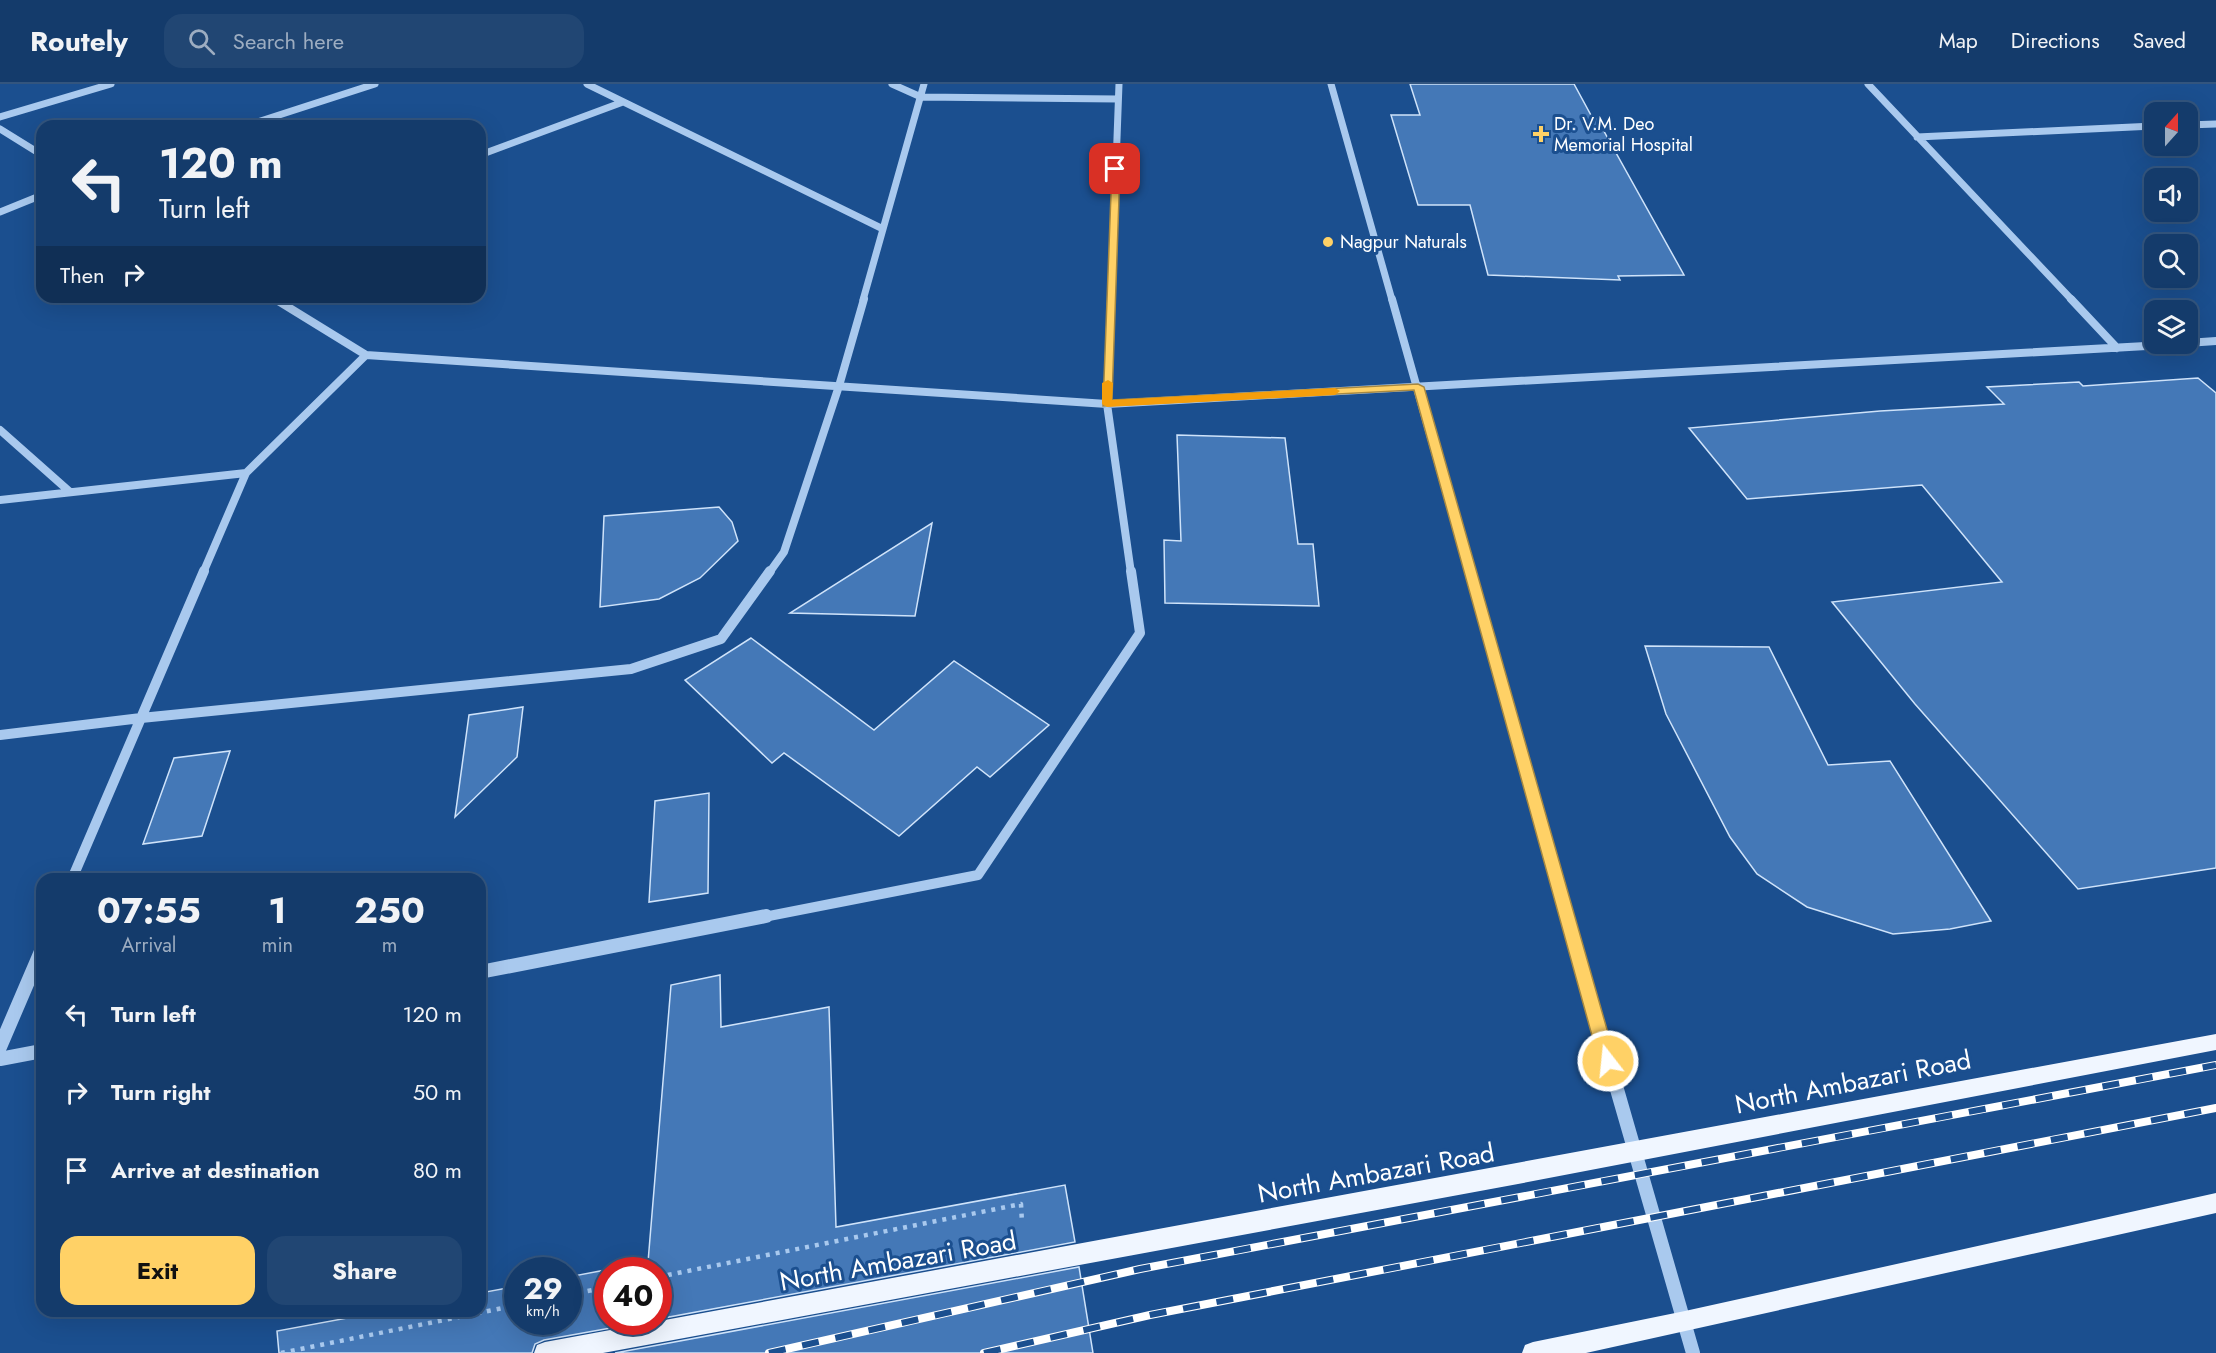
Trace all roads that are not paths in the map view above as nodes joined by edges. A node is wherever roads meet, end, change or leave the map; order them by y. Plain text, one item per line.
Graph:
1 (111, 84) edge
2 (375, 84) edge
3 (587, 84) edge
4 (892, 84) edge
5 (924, 84) edge
6 (1119, 84) edge
7 (1331, 84) edge
8 (1868, 84) edge
9 (921, 97) junction
10 (1118, 99) junction
11 (623, 102) junction
12 (0, 117) edge
13 (264, 120) edge
14 (2216, 124) edge
15 (2198, 125) edge
16 (2144, 126) edge
17 (0, 129) edge
18 (1917, 137) junction
19 (36, 151) edge
20 (486, 153) edge
21 (36, 197) edge
22 (0, 212) edge
23 (883, 229) junction
24 (282, 303) edge
25 (2216, 341) edge
26 (2198, 342) edge
27 (2144, 346) edge
28 (2117, 348) junction
29 (366, 355) junction
30 (839, 386) junction
31 (1418, 387) junction
32 (1107, 404) junction
33 (0, 430) edge
34 (246, 473) junction
35 (70, 492) junction
36 (0, 500) edge
37 (141, 718) junction
38 (0, 735) edge
39 (75, 873) edge
40 (36, 963) edge
41 (486, 971) edge
42 (2216, 1042) edge
43 (0, 1047) edge
44 (36, 1052) edge
45 (0, 1059) edge
46 (1633, 1150) junction
47 (2216, 1203) edge
48 (1685, 1322) junction
49 (545, 1353) edge
50 (1533, 1353) edge
51 (1693, 1353) edge

1 - 12 street
2 - 13 street
3 - 11 street
4 - 9 street
5 - 9 street
6 - 10 street
7 - 31 street
8 - 18 street
9 - 10 street
9 - 23 street
10 - 32 street
11 - 20 street
11 - 23 street
14 - 15 street
16 - 18 street
17 - 19 street
18 - 28 street
21 - 22 street
23 - 30 street
24 - 29 street
25 - 26 street
27 - 28 street
28 - 31 street
29 - 30 street
29 - 34 street
30 - 32 street
30 - 37 street
31 - 32 street
31 - 46 street
32 - 41 street
33 - 35 street
34 - 35 street
34 - 37 street
35 - 36 street
37 - 38 street
37 - 39 street
40 - 43 street
42 - 46 main road, North Ambazari Road
44 - 45 street
46 - 48 street
46 - 49 main road, North Ambazari Road
47 - 48 main road
48 - 50 main road
48 - 51 street

